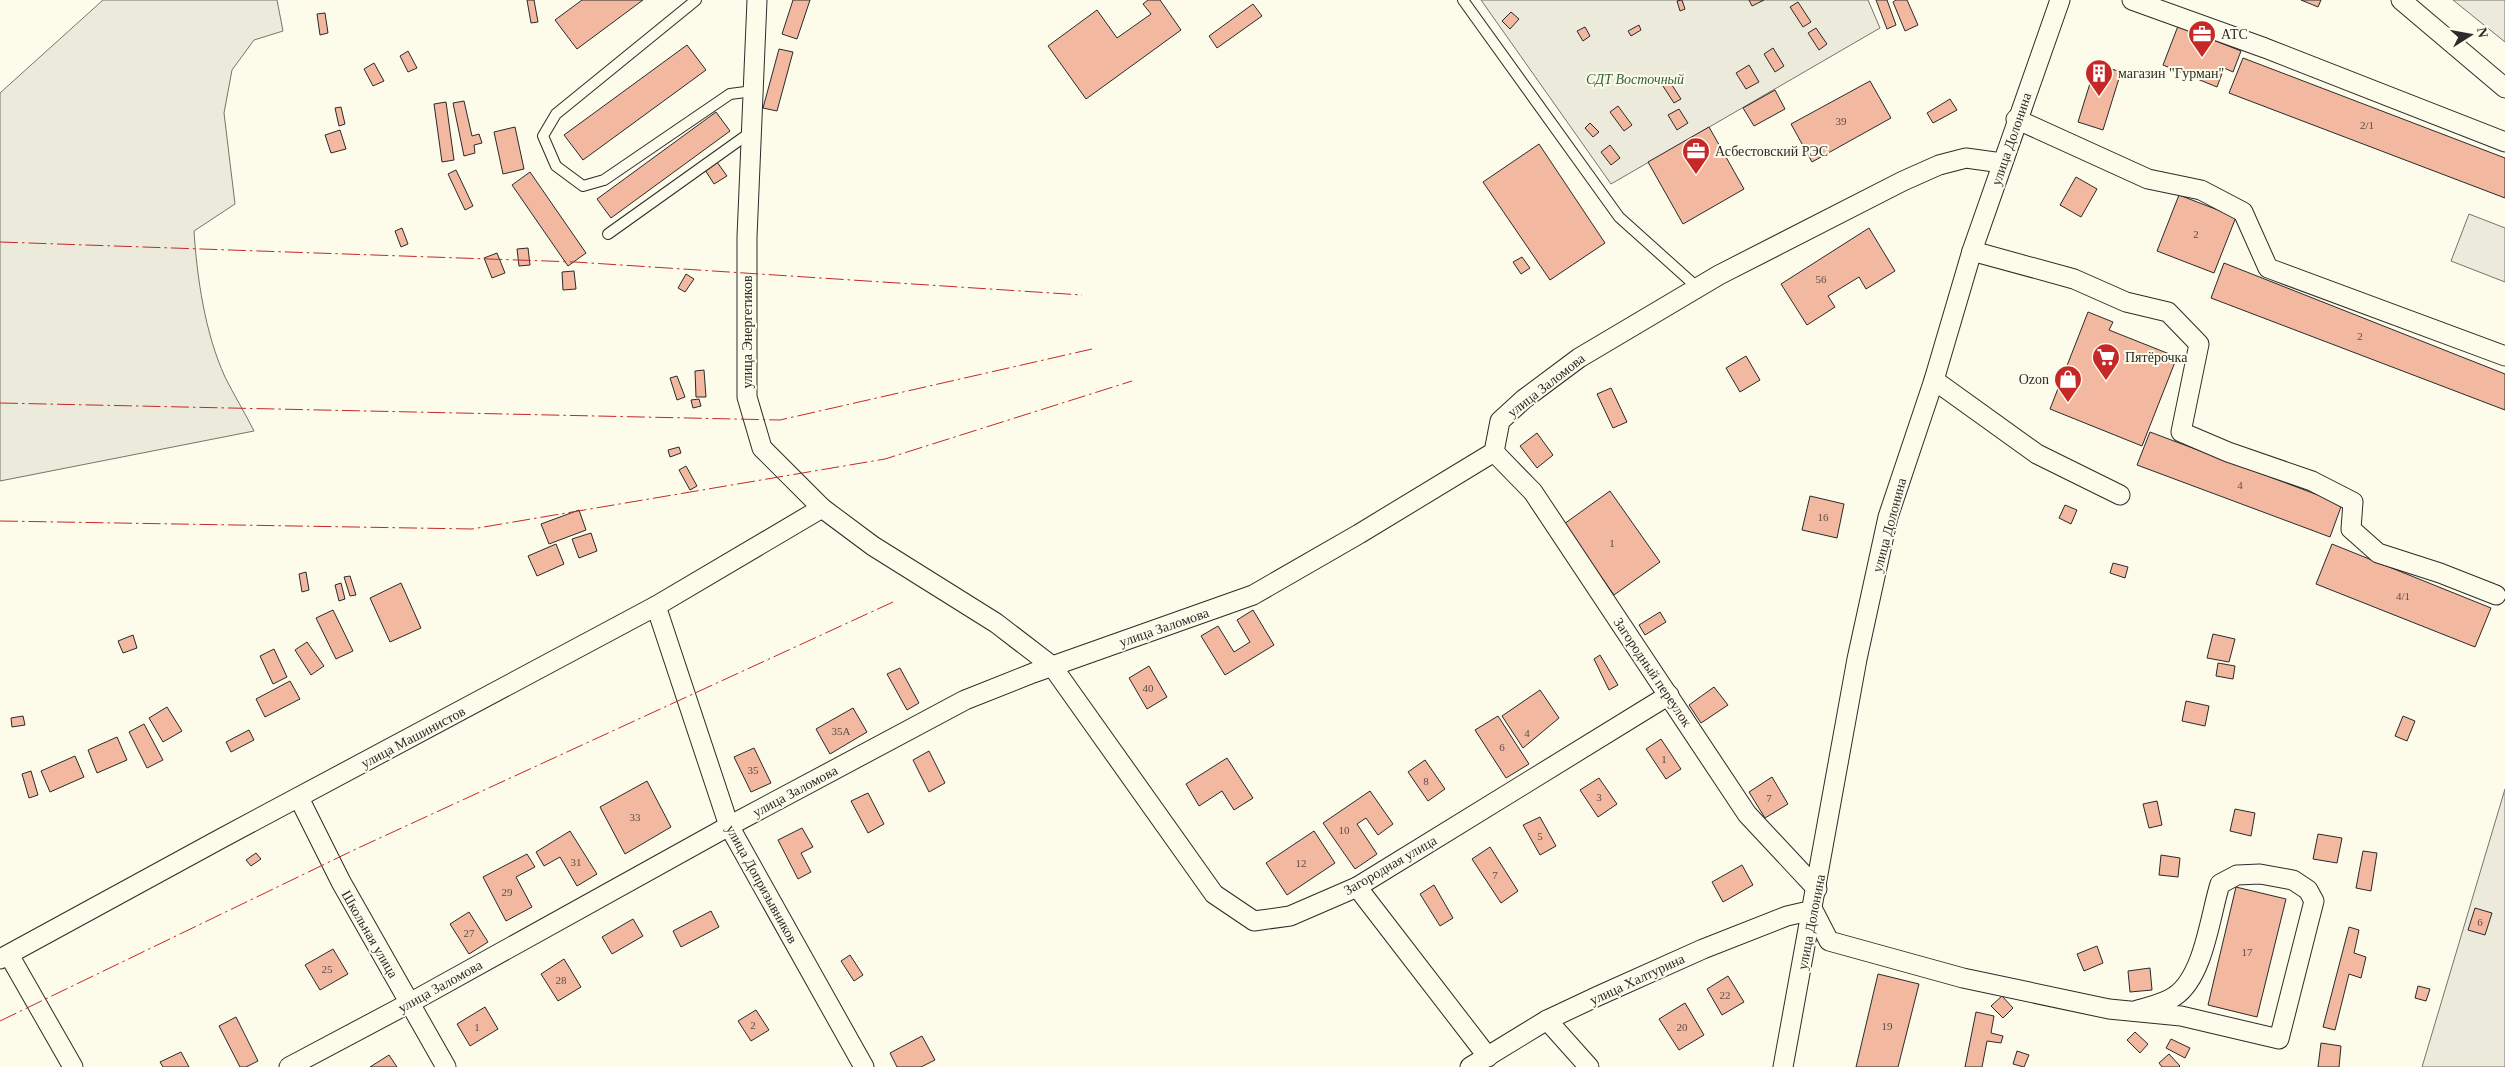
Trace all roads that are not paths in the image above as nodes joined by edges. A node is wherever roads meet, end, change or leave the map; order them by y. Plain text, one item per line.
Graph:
1 (696, 0) edge
2 (757, 0) edge
3 (1462, 0) edge
4 (2060, 0) edge
5 (2132, 0) edge
6 (2401, 0) edge
7 (2505, 88) edge
8 (753, 91) junction
9 (2016, 120) junction
10 (751, 132) junction
11 (2505, 142) edge
12 (2002, 163) junction
13 (608, 234) dead end
14 (1972, 251) junction
15 (1698, 288) junction
16 (2505, 356) edge
17 (1934, 380) junction
18 (1494, 452) junction
19 (2120, 495) dead end
20 (822, 508) junction
21 (2496, 595) dead end
22 (656, 606) junction
23 (1052, 666) junction
24 (1669, 695) junction
25 (299, 798) junction
26 (729, 826) junction
27 (1357, 887) junction
28 (1817, 888) junction
29 (1813, 910) junction
30 (5, 957) edge
31 (410, 1003) junction
32 (2135, 1011) junction
33 (1547, 1020) junction
34 (1488, 1057) junction
35 (73, 1067) edge
36 (290, 1067) edge
37 (446, 1067) edge
38 (864, 1067) edge
39 (1470, 1067) edge
40 (1589, 1067) edge
41 (1784, 1067) edge

1 - 8 lane
2 - 8 street, улица Энергетиков
3 - 15 lane
4 - 9 street, улица Долонина
5 - 11 street
6 - 7 street
8 - 10 street, улица Энергетиков
9 - 12 street, улица Долонина
9 - 16 street
10 - 13 lane
10 - 20 street, улица Энергетиков
12 - 14 street, улица Долонина
12 - 15 street, улица Заломова
14 - 17 street, улица Долонина
14 - 21 street
15 - 18 street, улица Заломова
17 - 19 street
17 - 28 street, улица Долонина
18 - 23 street, улица Заломова
18 - 24 street, Загородный переулок
20 - 22 street, улица Машинистов
20 - 23 street, улица Энергетиков
22 - 25 street, улица Машинистов
22 - 26 street, улица Допризывников
23 - 26 street, улица Заломова
23 - 27 street, Загородная улица
24 - 27 street, Загородная улица
24 - 28 street, Загородный переулок
25 - 30 street, улица Машинистов
25 - 31 street, Школьная улица
26 - 31 street, улица Заломова
26 - 38 street, улица Допризывников
27 - 34 street
28 - 29 street, улица Долонина
29 - 32 street
29 - 33 street, улица Халтурина
29 - 41 street, улица Долонина
30 - 35 street
31 - 36 street, улица Заломова
31 - 37 street, Школьная улица
32 - 32 street
33 - 34 street, улица Халтурина
33 - 40 street
34 - 39 street, улица Халтурина

